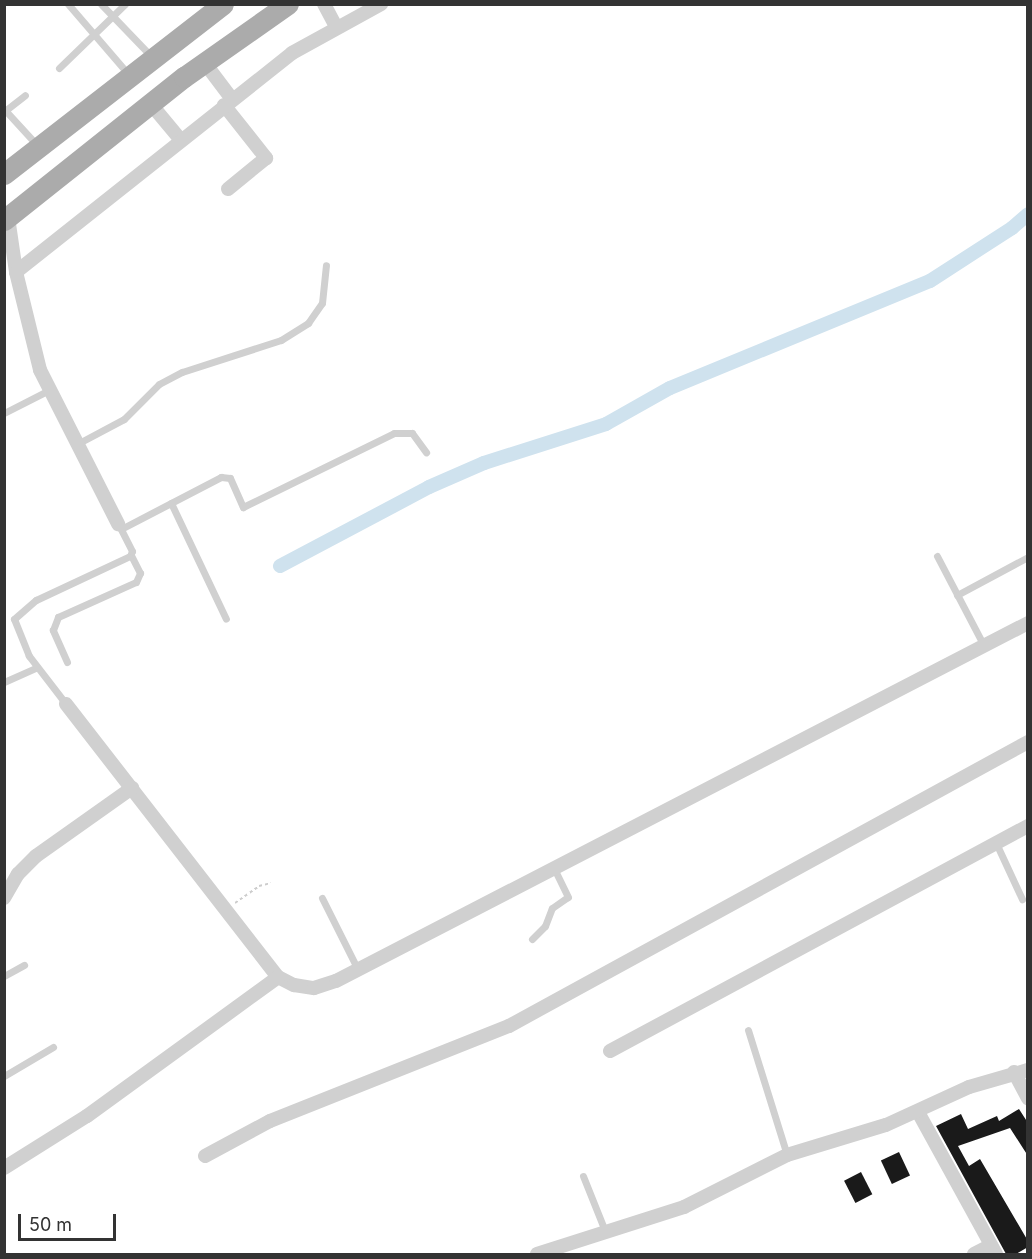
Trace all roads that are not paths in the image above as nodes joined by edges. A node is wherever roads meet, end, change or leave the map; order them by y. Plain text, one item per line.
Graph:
1 (68, 4) edge
2 (101, 4) edge
3 (125, 4) edge
4 (223, 4) edge
5 (288, 4) edge
6 (324, 4) edge
7 (381, 4) edge
8 (112, 16) junction
9 (336, 27) junction
10 (95, 34) junction
11 (152, 57) junction
12 (204, 62) junction
13 (60, 68) dead end
14 (129, 75) junction
15 (25, 95) dead end
16 (228, 102) junction
17 (150, 104) junction
18 (5, 110) edge
19 (180, 139) junction
20 (38, 147) junction
21 (8, 168) edge
22 (228, 189) dead end
23 (6, 218) edge
24 (326, 265) dead end
25 (16, 272) junction
26 (49, 390) junction
27 (4, 413) edge
28 (76, 444) junction
29 (426, 452) dead end
30 (171, 503) junction
31 (120, 526) junction
32 (131, 555) junction
33 (937, 556) dead end
34 (1028, 557) edge
35 (957, 595) junction
36 (226, 619) dead end
37 (1028, 623) edge
38 (984, 646) junction
39 (67, 662) dead end
40 (37, 667) junction
41 (4, 682) edge
42 (66, 704) joint
43 (1028, 742) edge
44 (132, 788) junction
45 (1028, 826) edge
46 (996, 843) junction
47 (554, 868) junction
48 (4, 898) edge
49 (322, 898) dead end
50 (1022, 899) dead end
51 (532, 939) dead end
52 (24, 965) dead end
53 (358, 969) junction
54 (4, 976) edge
55 (278, 977) junction
56 (748, 1030) dead end
57 (53, 1047) dead end
58 (610, 1051) dead end
59 (1021, 1071) edge
60 (4, 1076) edge
61 (1028, 1098) edge
62 (918, 1112) junction
63 (787, 1155) junction
64 (205, 1156) dead end
65 (4, 1168) edge
66 (583, 1176) dead end
67 (604, 1231) junction
68 (993, 1250) edge
69 (537, 1254) edge
70 (974, 1254) edge

1 - 10 lane
2 - 8 lane
3 - 8 lane
4 - 11 main road
5 - 12 main road
6 - 9 street
7 - 9 street
8 - 10 lane
8 - 11 lane
9 - 16 street
10 - 13 lane
10 - 14 lane
11 - 14 main road
12 - 16 street
12 - 17 main road
14 - 20 main road
15 - 18 lane
16 - 19 street
16 - 22 street
17 - 19 street
17 - 23 main road
18 - 20 lane
19 - 25 street
20 - 21 main road
23 - 25 street
24 - 28 lane
25 - 26 street
26 - 27 lane
26 - 28 street
28 - 31 street
29 - 30 lane
30 - 31 lane
30 - 36 lane
31 - 32 lane
32 - 39 lane
32 - 40 lane
33 - 35 lane
34 - 35 lane
35 - 38 lane
37 - 38 street
38 - 47 street
40 - 41 lane
40 - 42 lane
42 - 44 street
43 - 64 street
44 - 48 street
44 - 55 street
45 - 46 street
46 - 50 lane
46 - 58 street
47 - 51 lane
47 - 53 street
49 - 53 lane
52 - 54 lane
53 - 55 street
55 - 65 street
56 - 63 lane
57 - 60 lane
59 - 61 street
59 - 62 street
62 - 63 street
62 - 68 street
63 - 67 street
66 - 67 lane
67 - 69 street
68 - 70 street

